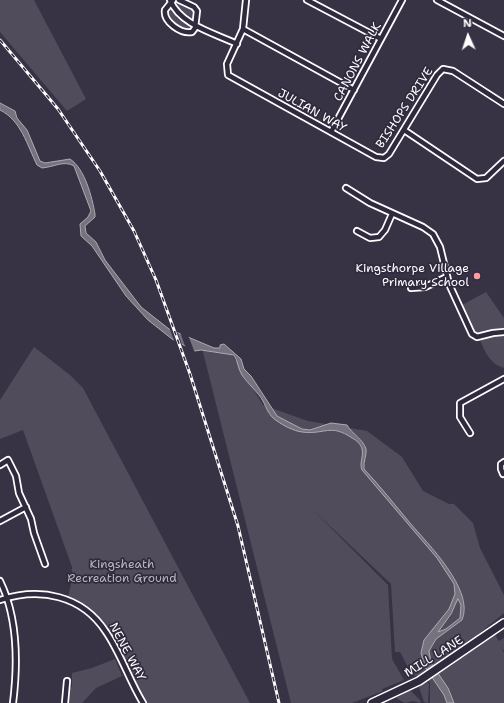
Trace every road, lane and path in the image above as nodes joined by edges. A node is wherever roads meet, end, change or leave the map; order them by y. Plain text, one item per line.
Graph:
1 (179, 0) edge
2 (246, 0) edge
3 (307, 0) edge
4 (402, 0) edge
5 (436, 0) edge
6 (171, 1) edge
7 (196, 24) junction
8 (243, 29) junction
9 (504, 36) edge
10 (381, 39) junction
11 (237, 44) junction
12 (354, 90) junction
13 (504, 104) edge
14 (404, 130) junction
15 (331, 132) junction
16 (384, 158) joint
17 (504, 160) edge
18 (346, 188) dead end
19 (392, 214) junction
20 (357, 231) dead end
21 (447, 277) junction
22 (420, 283) dead end
23 (411, 288) dead end
24 (421, 288) junction
25 (504, 332) edge
26 (504, 379) edge
27 (470, 433) dead end
28 (504, 462) edge
29 (0, 465) edge
30 (503, 474) edge
31 (26, 507) junction
32 (0, 521) edge
33 (45, 564) dead end
34 (0, 581) edge
35 (7, 598) junction
36 (0, 600) edge
37 (504, 623) edge
38 (67, 681) dead end
39 (13, 703) edge
40 (65, 703) edge
41 (143, 703) edge
42 (372, 703) edge

1 - 7 street
2 - 8 street
3 - 10 street
4 - 10 street, CANONS WALK
5 - 9 street
6 - 7 street
6 - 7 street
7 - 11 street
8 - 11 street
8 - 12 street
10 - 12 street, CANONS WALK
11 - 15 street, JULIAN WAY
12 - 15 street, CANONS WALK
13 - 14 street, BISHOPS DRIVE
14 - 16 street, BISHOPS DRIVE
14 - 17 street
15 - 16 street, JULIAN WAY
18 - 19 street
19 - 20 street
19 - 21 street
21 - 24 street
21 - 25 street
22 - 24 street
23 - 24 street
26 - 27 street
28 - 30 street
29 - 31 street
31 - 32 street
31 - 33 street
34 - 35 street
35 - 36 street, NENE WAY
35 - 39 street
35 - 41 street, NENE WAY
37 - 42 street, MILL LANE
38 - 40 street

